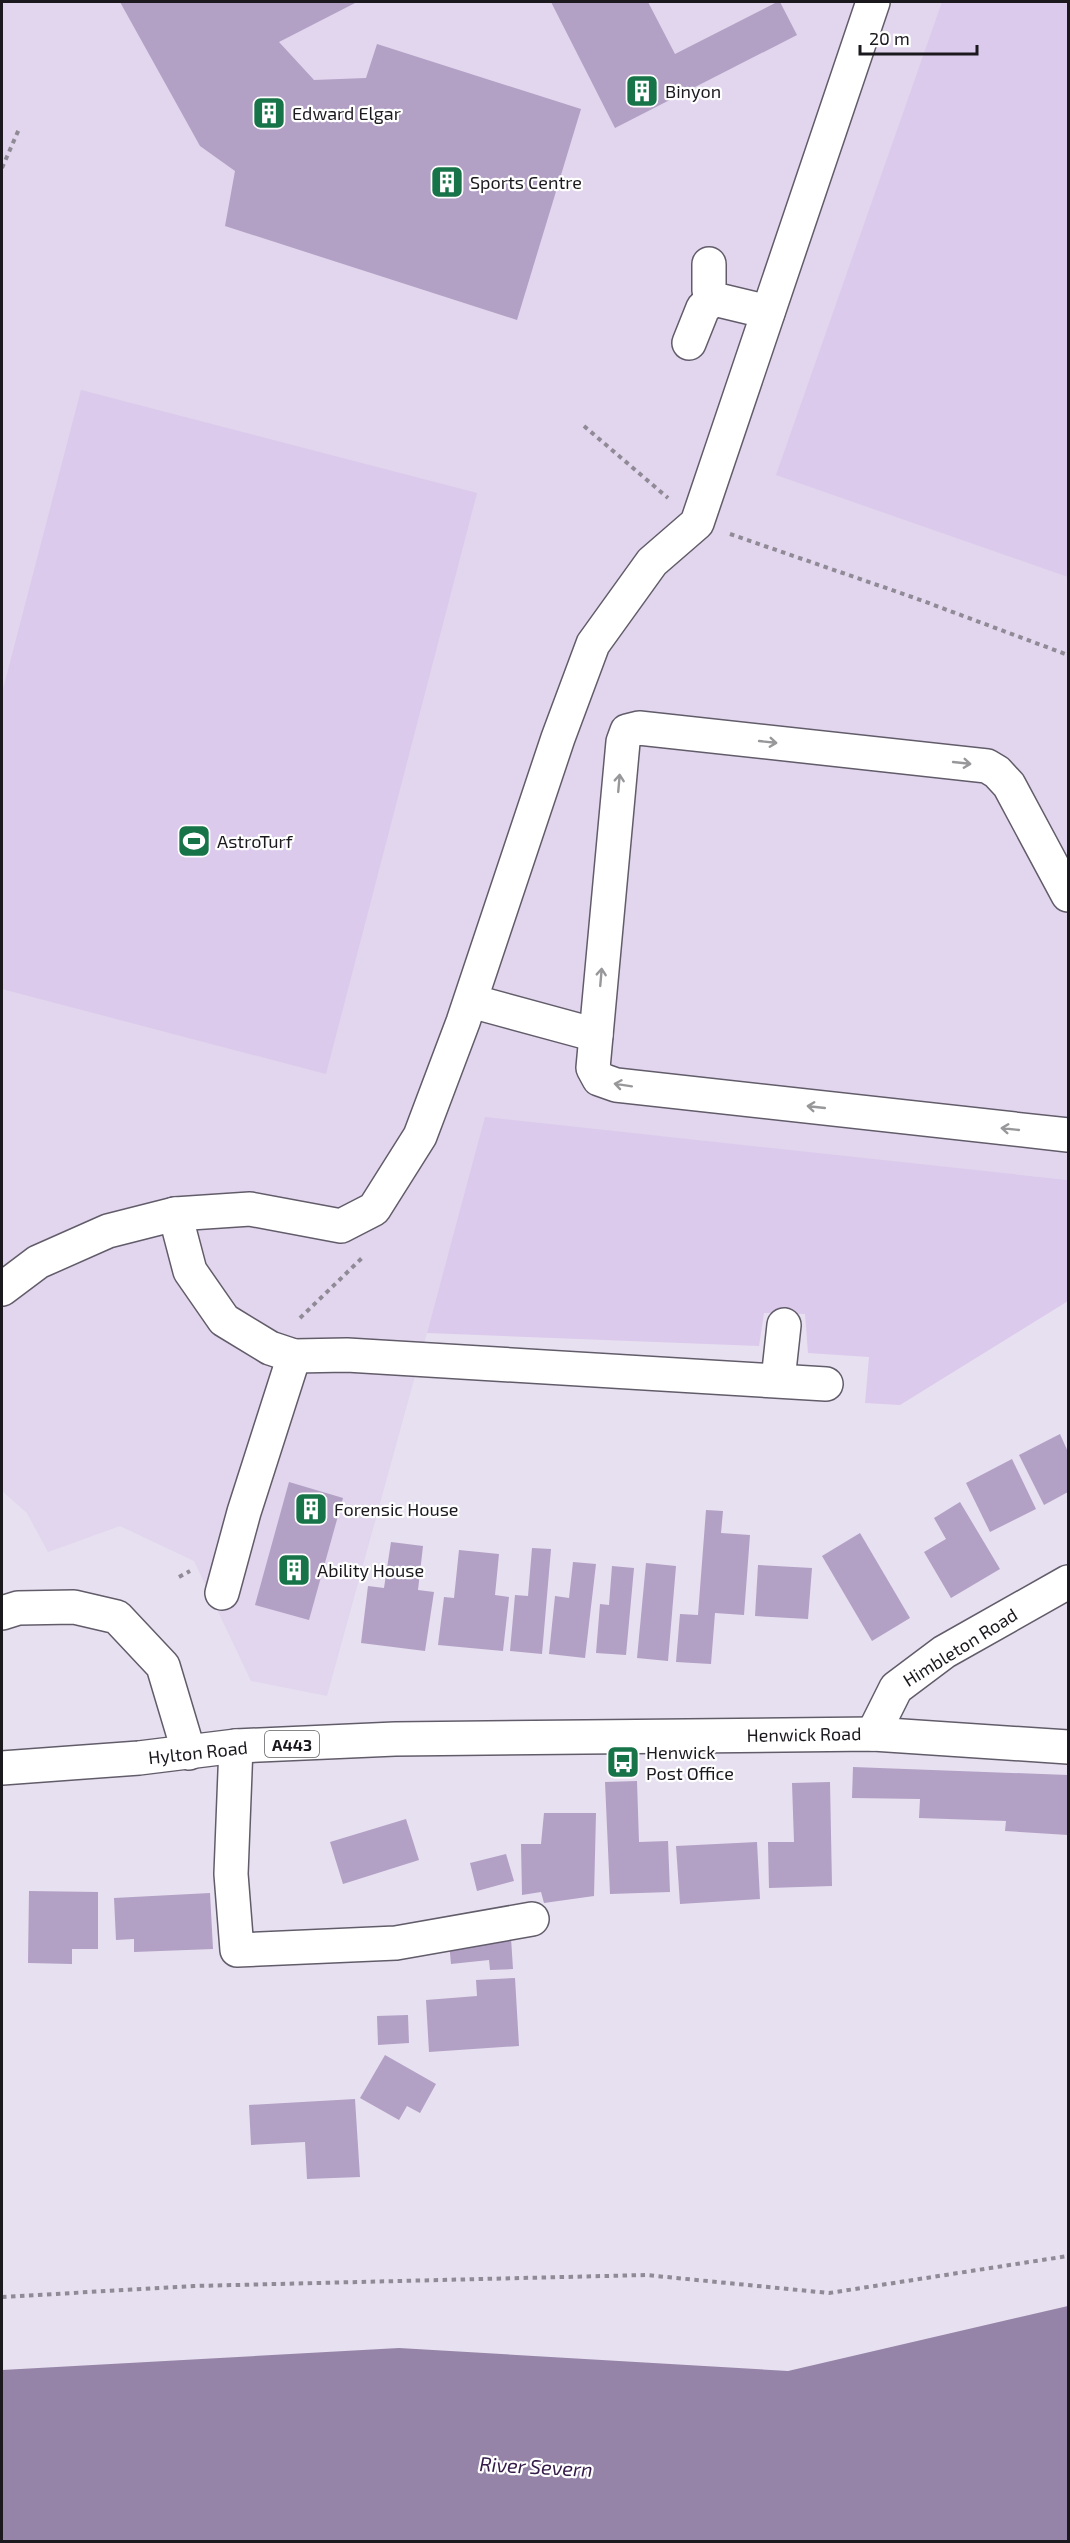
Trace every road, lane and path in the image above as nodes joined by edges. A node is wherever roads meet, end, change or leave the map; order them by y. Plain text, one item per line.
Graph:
1 (873, 2) edge
2 (19, 129) dead end
3 (2, 168) edge
4 (710, 264) dead end
5 (714, 299) junction
6 (768, 312) junction
7 (689, 344) dead end
8 (584, 426) dead end
9 (697, 523) junction
10 (1068, 655) edge
11 (1068, 895) edge
12 (471, 1001) junction
13 (596, 1035) junction
14 (1068, 1135) edge
15 (175, 1214) junction
16 (2, 1289) edge
17 (784, 1325) dead end
18 (294, 1356) junction
19 (778, 1380) junction
20 (826, 1384) dead end
21 (1068, 1582) edge
22 (222, 1593) dead end
23 (2, 1613) edge
24 (873, 1734) junction
25 (395, 1739) joint
26 (236, 1746) junction
27 (1068, 1747) edge
28 (189, 1753) junction
29 (2, 1768) edge
30 (532, 1919) dead end
31 (1068, 2256) edge
32 (2, 2297) edge

1 - 6 main road
2 - 3 path
4 - 5 main road
5 - 6 main road
5 - 7 main road
6 - 9 main road
8 - 9 path
9 - 10 path
9 - 12 main road
13 -> 11 main road
12 - 13 main road
12 - 15 main road
14 -> 13 main road
15 - 16 main road
15 - 18 main road
17 - 19 main road
18 - 19 main road
18 - 22 main road
19 - 20 main road
21 - 24 main road, Himbleton Road
23 - 28 main road
24 - 25 main road, Henwick Road / A443
24 - 27 main road, Henwick Road / A443
25 - 26 main road, Hylton Road / A443
26 - 28 main road, Hylton Road / A443
26 - 30 main road
28 - 29 main road, Hylton Road / A443
31 - 32 path

